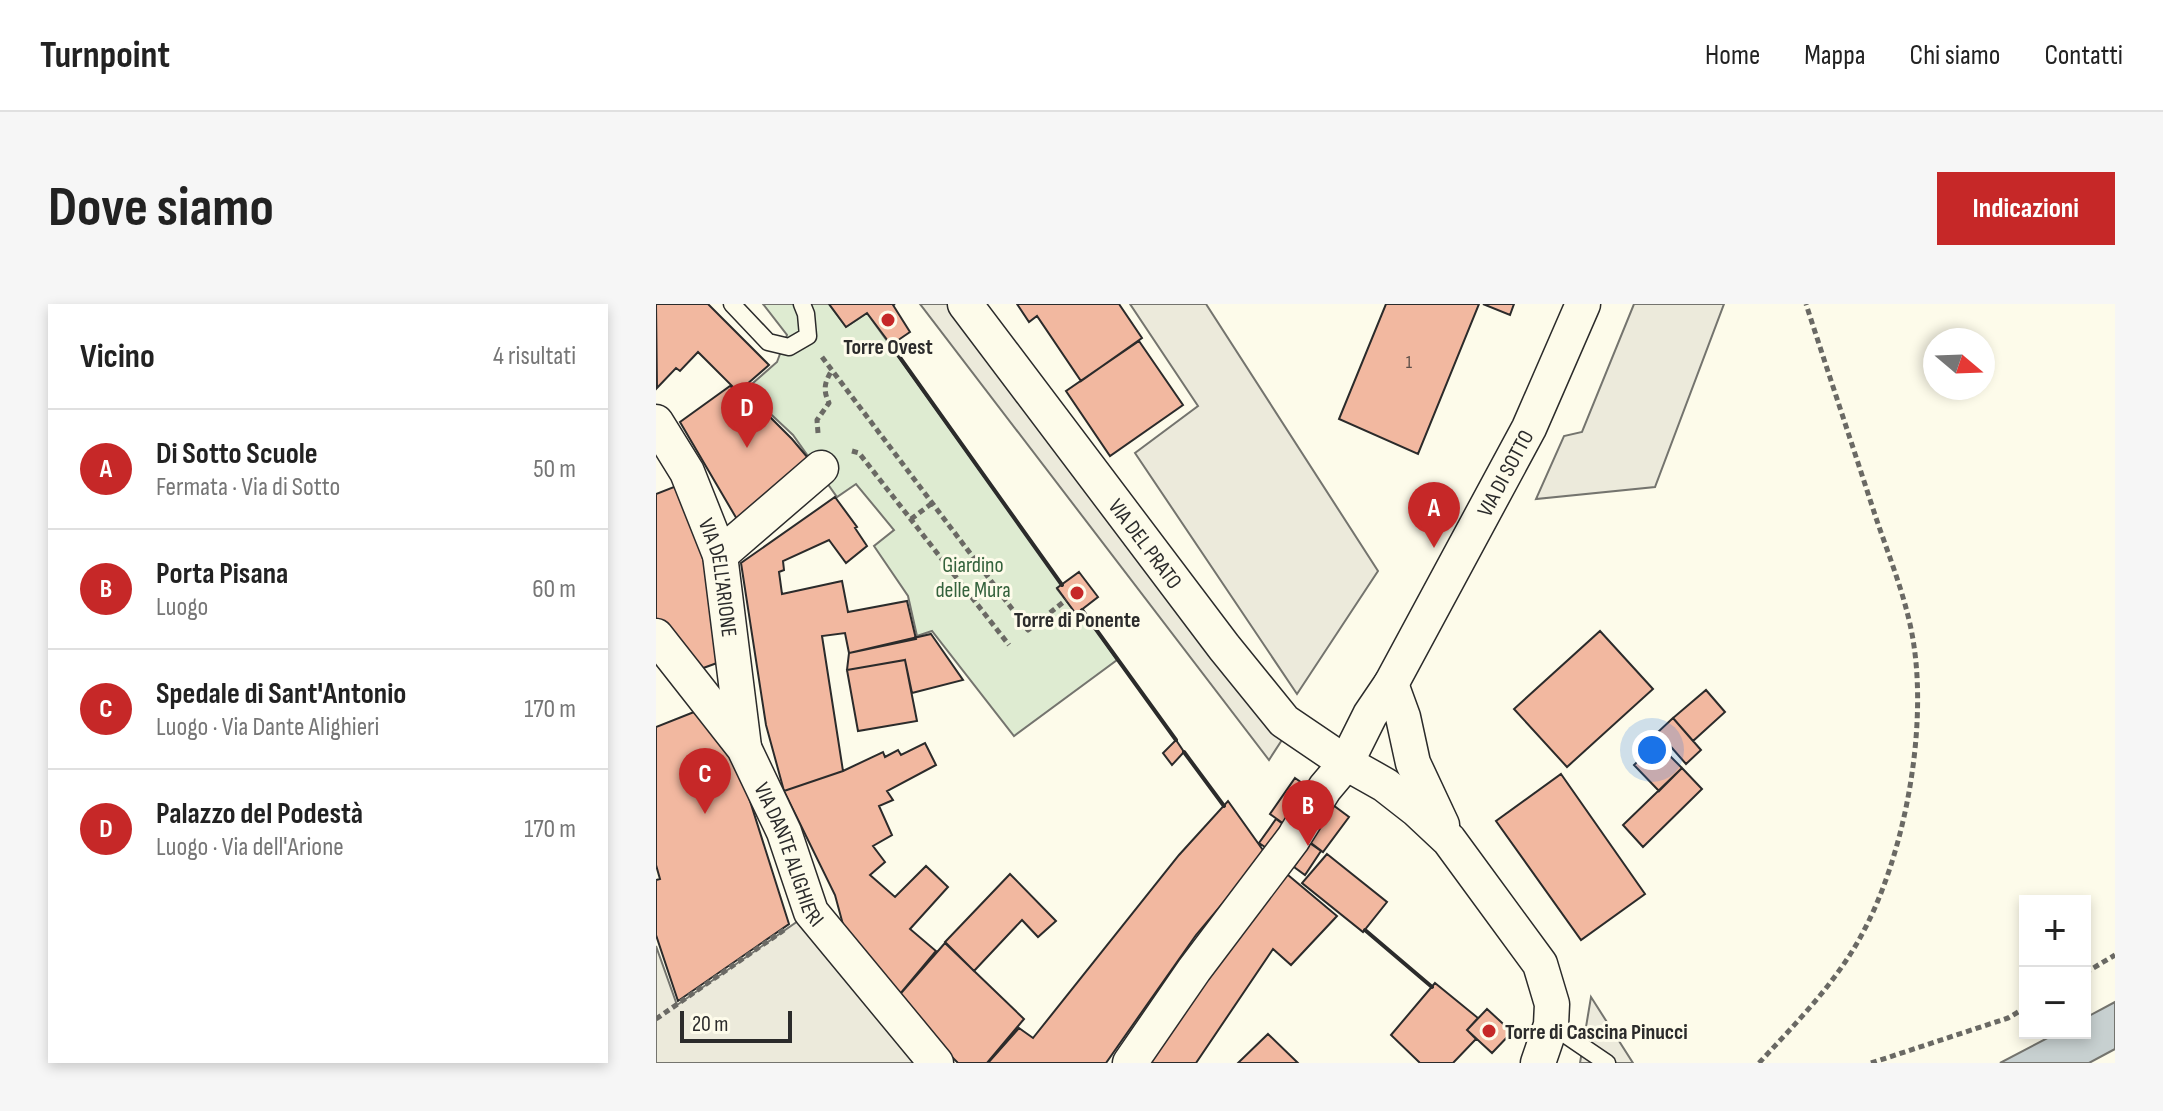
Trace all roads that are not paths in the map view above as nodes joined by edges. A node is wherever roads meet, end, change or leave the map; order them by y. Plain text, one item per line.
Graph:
1 (732, 304) edge
2 (802, 304) edge
3 (965, 304) edge
4 (1583, 304) edge
5 (656, 422) edge
6 (821, 468) road end
7 (720, 555) junction
8 (656, 636) edge
9 (1391, 684) junction
10 (744, 748) junction
11 (1346, 763) junction
12 (1449, 840) junction
13 (1551, 1025) junction
14 (936, 1063) edge
15 (1130, 1063) edge
16 (1538, 1063) edge
17 (1607, 1063) edge

1 - 2 lane
3 - 11 street, VIA DEL PRATO
4 - 9 street, VIA DI SOTTO
5 - 7 street, VIA DELL'ARIONE
6 - 7 street
7 - 10 street, VIA DELL'ARIONE
8 - 10 street, VIA DANTE ALIGHIERI
9 - 11 street, VIA DI SOTTO
9 - 12 street
10 - 14 street, VIA DANTE ALIGHIERI
11 - 12 street, VIA DEL PRATO
11 - 15 street, VIA DI SOTTO
12 - 13 street
13 - 16 street
13 - 17 lane

